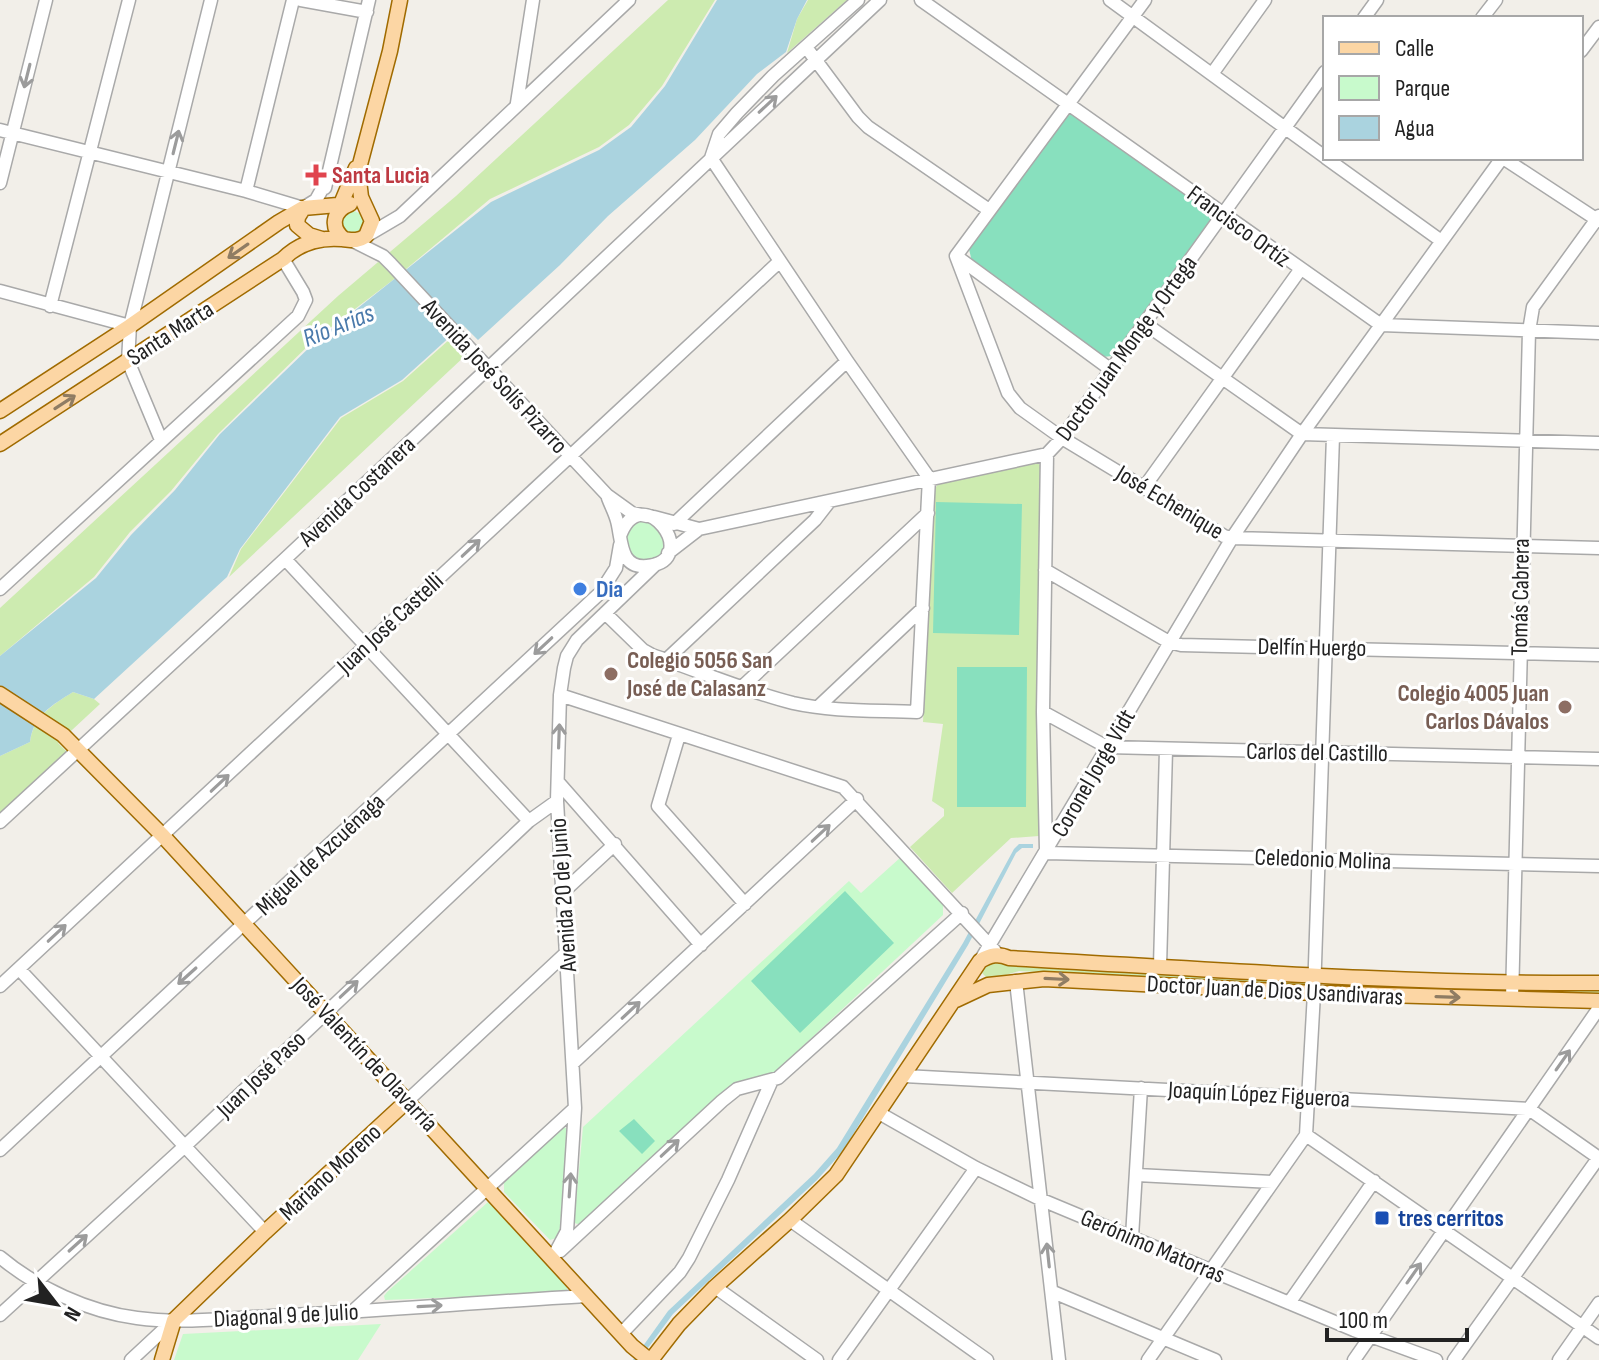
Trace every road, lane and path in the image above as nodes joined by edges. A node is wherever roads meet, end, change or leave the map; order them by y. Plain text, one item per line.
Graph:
1 (46, 0) edge
2 (129, 0) edge
3 (211, 0) edge
4 (293, 0) edge
5 (301, 0) edge
6 (400, 0) edge
7 (533, 0) edge
8 (629, 0) edge
9 (858, 0) edge
10 (880, 0) edge
11 (921, 0) edge
12 (1110, 0) edge
13 (1145, 0) edge
14 (1265, 0) edge
15 (1496, 0) edge
16 (368, 6) edge
17 (1484, 16) edge
18 (1132, 17) junction
19 (1599, 27) edge
20 (806, 47) junction
21 (1583, 48) edge
22 (815, 62) junction
23 (1212, 74) junction
24 (1323, 75) edge
25 (517, 103) junction
26 (1068, 104) junction
27 (1284, 128) junction
28 (6, 131) edge
29 (92, 151) junction
30 (361, 156) junction
31 (1323, 156) edge
32 (711, 158) junction
33 (1329, 160) edge
34 (1501, 160) edge
35 (1506, 160) edge
36 (169, 171) junction
37 (326, 182) junction
38 (0, 183) edge
39 (246, 191) junction
40 (339, 206) junction
41 (303, 208) junction
42 (989, 210) junction
43 (1223, 214) junction
44 (1598, 219) edge
45 (279, 222) junction
46 (362, 230) junction
47 (324, 239) junction
48 (1440, 240) junction
49 (288, 254) junction
50 (956, 256) junction
51 (387, 260) junction
52 (780, 261) junction
53 (1300, 270) junction
54 (0, 291) edge
55 (50, 306) junction
56 (1144, 323) junction
57 (1381, 325) junction
58 (130, 326) junction
59 (1529, 331) junction
60 (1599, 333) edge
61 (128, 361) junction
62 (847, 361) junction
63 (487, 368) junction
64 (1110, 369) junction
65 (1222, 377) junction
66 (0, 411) edge
67 (1302, 434) junction
68 (1333, 436) junction
69 (1062, 438) junction
70 (161, 440) junction
71 (1526, 441) junction
72 (1599, 443) edge
73 (0, 444) edge
74 (1047, 454) junction
75 (570, 457) junction
76 (929, 478) junction
77 (1145, 486) junction
78 (607, 495) junction
79 (829, 502) junction
80 (928, 513) junction
81 (650, 517) junction
82 (674, 524) junction
83 (699, 529) junction
84 (1232, 538) junction
85 (620, 540) junction
86 (1329, 541) junction
87 (1521, 545) junction
88 (1599, 548) edge
89 (668, 553) junction
90 (285, 559) junction
91 (656, 564) junction
92 (1045, 570) junction
93 (0, 589) edge
94 (923, 608) junction
95 (605, 613) junction
96 (1169, 642) junction
97 (367, 644) junction
98 (1326, 647) junction
99 (1519, 653) junction
100 (1599, 655) edge
101 (666, 660) junction
102 (742, 687) junction
103 (0, 694) edge
104 (560, 695) junction
105 (818, 707) junction
106 (1043, 712) junction
107 (449, 734) junction
108 (679, 735) junction
109 (1107, 747) junction
110 (78, 750) junction
111 (1166, 750) junction
112 (1321, 752) junction
113 (1517, 758) junction
114 (1599, 759) edge
115 (558, 782) junction
116 (857, 799) junction
117 (557, 801) junction
118 (529, 821) junction
119 (0, 822) edge
120 (163, 836) junction
121 (615, 844) junction
122 (1046, 853) junction
123 (1164, 855) junction
124 (1319, 859) junction
125 (1515, 865) junction
126 (1599, 866) edge
127 (562, 893) junction
128 (745, 904) junction
129 (244, 923) junction
130 (970, 923) junction
131 (701, 945) junction
132 (566, 953) junction
133 (1000, 953) junction
134 (979, 963) junction
135 (1160, 966) junction
136 (19, 969) junction
137 (1314, 977) junction
138 (1016, 981) junction
139 (1599, 983) edge
140 (1512, 984) junction
141 (990, 985) junction
142 (0, 986) edge
143 (1314, 993) junction
144 (1512, 999) junction
145 (955, 1001) junction
146 (1599, 1001) edge
147 (1599, 1008) edge
148 (326, 1011) junction
149 (100, 1056) junction
150 (573, 1063) junction
151 (904, 1076) junction
152 (772, 1080) junction
153 (1029, 1082) junction
154 (1141, 1088) junction
155 (1308, 1097) junction
156 (407, 1101) junction
157 (575, 1108) junction
158 (1529, 1109) junction
159 (879, 1113) junction
160 (1306, 1135) junction
161 (185, 1146) junction
162 (0, 1150) edge
163 (1599, 1157) edge
164 (976, 1168) junction
165 (1137, 1175) junction
166 (1374, 1181) junction
167 (1272, 1182) junction
168 (488, 1188) junction
169 (1042, 1200) junction
170 (790, 1220) junction
171 (1444, 1231) junction
172 (265, 1232) junction
173 (1132, 1237) junction
174 (0, 1257) edge
175 (552, 1259) junction
176 (1211, 1270) junction
177 (1512, 1278) junction
178 (36, 1281) junction
179 (715, 1287) junction
180 (890, 1291) junction
181 (1053, 1292) junction
182 (587, 1296) junction
183 (1289, 1303) junction
184 (1599, 1303) edge
185 (352, 1312) junction
186 (0, 1315) edge
187 (174, 1320) junction
188 (1583, 1326) junction
189 (621, 1334) junction
190 (1371, 1334) junction
191 (1164, 1337) junction
192 (1599, 1338) edge
193 (648, 1359) edge
194 (131, 1360) edge
195 (162, 1360) edge
196 (817, 1360) edge
197 (839, 1360) edge
198 (987, 1360) edge
199 (1059, 1360) edge
200 (1148, 1360) edge
201 (1215, 1360) edge
202 (1354, 1360) edge
203 (1436, 1360) edge
204 (1454, 1360) edge
205 (1559, 1360) edge

1 -> 28 street
2 - 29 street
36 -> 3 street
4 - 39 street
5 - 16 street
6 - 30 main road, Avenida José Solís Pizarro
7 - 25 street
8 - 25 street
9 - 20 street, Avenida Costanera
10 - 22 street, Avenida Costanera
11 - 26 street, Francisco Ortíz
12 - 18 street
13 - 18 street
14 - 23 street
15 - 17 street
16 - 37 street
18 - 23 street
18 - 26 street
19 - 21 street
20 - 22 street
20 - 32 street, Avenida Costanera
32 -> 22 street, Avenida Costanera
22 - 42 street
23 - 27 street
24 - 27 street, Doctor Juan Monge y Ortega
25 - 46 street
26 - 42 street
26 - 43 street, Francisco Ortíz
27 - 31 street
27 - 43 street, Doctor Juan Monge y Ortega
28 - 29 street
28 - 38 street
29 - 36 street
29 - 55 street
30 - 40 main road, Avenida José Solís Pizarro
30 - 46 main road, Avenida José Solís Pizarro
32 - 52 street
32 - 63 street, Avenida Costanera
33 - 48 street
34 - 48 street, Coronel Jorge Vidt
35 - 44 street
36 - 39 street
36 - 58 street
37 - 40 street
37 - 41 street
39 - 41 street
40 - 41 main road
40 - 46 main road
40 - 46 main road
41 - 45 main road, Santa Marta
41 - 47 main road
42 - 50 street
43 - 53 street, Francisco Ortíz
43 - 56 street, Doctor Juan Monge y Ortega
44 - 59 street, Tomás Cabrera
45 - 49 main road
45 -> 58 main road, Santa Marta
46 - 47 main road, Santa Marta
46 - 51 street, Avenida José Solís Pizarro
46 - 51 street, Avenida José Solís Pizarro
47 - 49 main road, Santa Marta
48 - 57 street, Coronel Jorge Vidt
49 - 61 main road, Santa Marta
49 - 70 street
50 - 64 street
50 - 69 street, José Echenique
51 - 63 street, Avenida José Solís Pizarro
52 - 62 street
52 - 75 street, Juan José Castelli
53 - 57 street, Francisco Ortíz
53 - 65 street
54 - 55 street
55 - 58 street
56 - 64 street, Doctor Juan Monge y Ortega
56 - 65 street
57 - 59 street
57 - 67 street, Coronel Jorge Vidt
58 - 61 street
58 - 66 main road, Santa Marta
59 - 60 street
59 - 71 street, Tomás Cabrera
61 - 70 street
73 -> 61 main road, Santa Marta
62 - 76 street
62 - 82 street
63 - 75 street, Avenida José Solís Pizarro
63 - 90 street, Avenida Costanera
64 - 69 street, Doctor Juan Monge y Ortega
65 - 67 street
65 - 77 street
67 - 68 street
67 - 84 street, Coronel Jorge Vidt
68 - 71 street
68 - 86 street
69 - 74 street, Doctor Juan Monge y Ortega
69 - 77 street, José Echenique
70 - 93 street
71 - 72 street
71 - 87 street, Tomás Cabrera
74 - 76 street
74 - 92 street, Doctor Juan Monge y Ortega
75 - 78 street, Avenida José Solís Pizarro
97 -> 75 street, Juan José Castelli
76 - 79 street
76 - 80 street
77 - 84 street, José Echenique
78 - 81 street, Avenida José Solís Pizarro
78 - 85 street, Avenida José Solís Pizarro
79 - 83 street
79 - 101 street
80 - 94 street
80 - 102 street
81 - 82 street
81 - 85 street
81 - 89 street
82 - 83 street
83 - 89 street
84 - 86 street, José Echenique
84 - 96 street, Coronel Jorge Vidt
85 - 91 street
85 -> 107 street, Miguel de Azcuénaga
86 - 87 street, José Echenique
86 - 98 street
87 - 88 street, José Echenique
87 - 99 street, Tomás Cabrera
89 - 91 street
90 - 97 street
90 - 110 street, Avenida Costanera
91 - 95 street, Avenida 20 de Junio
92 - 96 street, Delfín Huergo
92 - 106 street, Doctor Juan Monge y Ortega
94 - 105 street
94 - 105 street
95 - 101 street
95 - 104 street, Avenida 20 de Junio
96 - 98 street, Delfín Huergo
96 - 109 street, Coronel Jorge Vidt
97 - 107 street
120 -> 97 street, Juan José Castelli
98 - 99 street, Delfín Huergo
98 - 112 street
99 - 100 street, Delfín Huergo
99 - 113 street, Tomás Cabrera
101 - 102 street
102 - 105 street
103 - 110 main road, José Valentín de Olavarría
104 - 108 street
115 -> 104 street, Avenida 20 de Junio
106 - 109 street, Carlos del Castillo
106 - 122 street, Doctor Juan Monge y Ortega
107 - 118 street
107 - 129 street, Miguel de Azcuénaga
108 - 116 street
108 - 128 street
109 - 111 street, Carlos del Castillo
109 - 122 street, Coronel Jorge Vidt
110 - 119 street, Avenida Costanera
110 - 120 main road, José Valentín de Olavarría
111 - 112 street, Carlos del Castillo
111 - 123 street
112 - 113 street, Carlos del Castillo
112 - 124 street
113 - 114 street, Carlos del Castillo
113 - 125 street, Tomás Cabrera
115 - 117 street, Avenida 20 de Junio
115 - 121 street
128 -> 116 street
116 - 130 street
117 - 118 street, Juan José Paso
117 - 127 street, Avenida 20 de Junio
148 -> 118 street, Juan José Paso
120 - 129 main road, José Valentín de Olavarría
136 -> 120 street, Juan José Castelli
121 - 127 street
121 - 131 street
122 - 123 street, Celedonio Molina
122 - 133 street, Coronel Jorge Vidt
123 - 124 street, Celedonio Molina
123 - 135 street
124 - 125 street, Celedonio Molina
124 - 137 street
125 - 126 street, Celedonio Molina
125 - 140 street, Tomás Cabrera
127 - 132 street, Avenida 20 de Junio
128 - 131 street
129 - 148 main road, José Valentín de Olavarría
129 -> 149 street, Miguel de Azcuénaga
130 - 133 street
130 - 152 street
150 -> 131 street
132 - 150 street, Avenida 20 de Junio
132 - 156 street, Mariano Moreno
133 - 134 main road, Doctor Juan de Dios Usandivaras
133 - 135 main road, Doctor Juan de Dios Usandivaras
133 - 138 main road
134 - 141 main road
134 - 145 main road
135 - 137 main road, Doctor Juan de Dios Usandivaras
136 - 142 street, Juan José Castelli
136 - 149 street
137 - 140 main road, Doctor Juan de Dios Usandivaras
137 - 143 street
138 - 141 main road, Doctor Juan de Dios Usandivaras
138 -> 143 main road, Doctor Juan de Dios Usandivaras
138 - 153 street
139 - 140 main road, Doctor Juan de Dios Usandivaras
140 - 144 street, Tomás Cabrera
141 - 145 main road, Doctor Juan de Dios Usandivaras
143 -> 144 main road, Doctor Juan de Dios Usandivaras
143 - 155 street
144 - 146 main road, Doctor Juan de Dios Usandivaras
145 - 151 main road
158 -> 147 street
148 - 156 main road, José Valentín de Olavarría
148 - 161 street, Juan José Paso
149 - 161 street
149 - 162 street, Miguel de Azcuénaga
150 - 157 street, Avenida 20 de Junio
151 - 153 street, Joaquín López Figueroa
151 - 159 main road
175 -> 152 street
152 - 189 street
153 - 154 street, Joaquín López Figueroa
153 - 169 street
154 - 155 street, Joaquín López Figueroa
154 - 165 street
155 - 158 street, Joaquín López Figueroa
155 - 160 street
156 - 168 main road, José Valentín de Olavarría
156 - 172 main road, Mariano Moreno
157 - 168 street
175 -> 157 street, Avenida 20 de Junio
158 - 163 street
158 - 171 street
159 - 164 street, Gerónimo Matorras
159 - 170 main road
160 - 166 street
160 - 167 street
161 - 172 street
178 -> 161 street, Juan José Paso
163 - 177 street
164 - 169 street, Gerónimo Matorras
164 - 180 street
165 - 167 street
165 - 173 street
166 - 171 street
166 - 183 street
167 - 176 street
168 - 175 main road, José Valentín de Olavarría
168 - 185 street
169 - 173 street, Gerónimo Matorras
181 -> 169 street
170 - 179 main road
170 - 180 street
171 - 177 street
190 -> 171 street
172 - 187 main road, Mariano Moreno
173 - 176 street, Gerónimo Matorras
174 - 178 street, Diagonal 9 de Julio
175 - 182 main road, José Valentín de Olavarría
176 - 183 street, Gerónimo Matorras
176 - 191 street
177 - 188 street
177 - 204 street
178 - 186 street, Juan José Paso
178 - 187 street, Diagonal 9 de Julio
179 - 193 main road
179 - 196 street
180 - 197 street
180 - 198 street
181 - 191 street
181 - 199 street
185 -> 182 street, Diagonal 9 de Julio
182 - 189 main road, José Valentín de Olavarría
183 - 190 street, Gerónimo Matorras
184 - 188 street
185 - 187 street, Diagonal 9 de Julio
187 - 194 street, Mariano Moreno
187 - 195 main road
188 - 192 street
188 - 205 street
189 - 193 main road, José Valentín de Olavarría
190 - 202 street
190 - 203 street, Gerónimo Matorras
191 - 200 street
191 - 201 street

